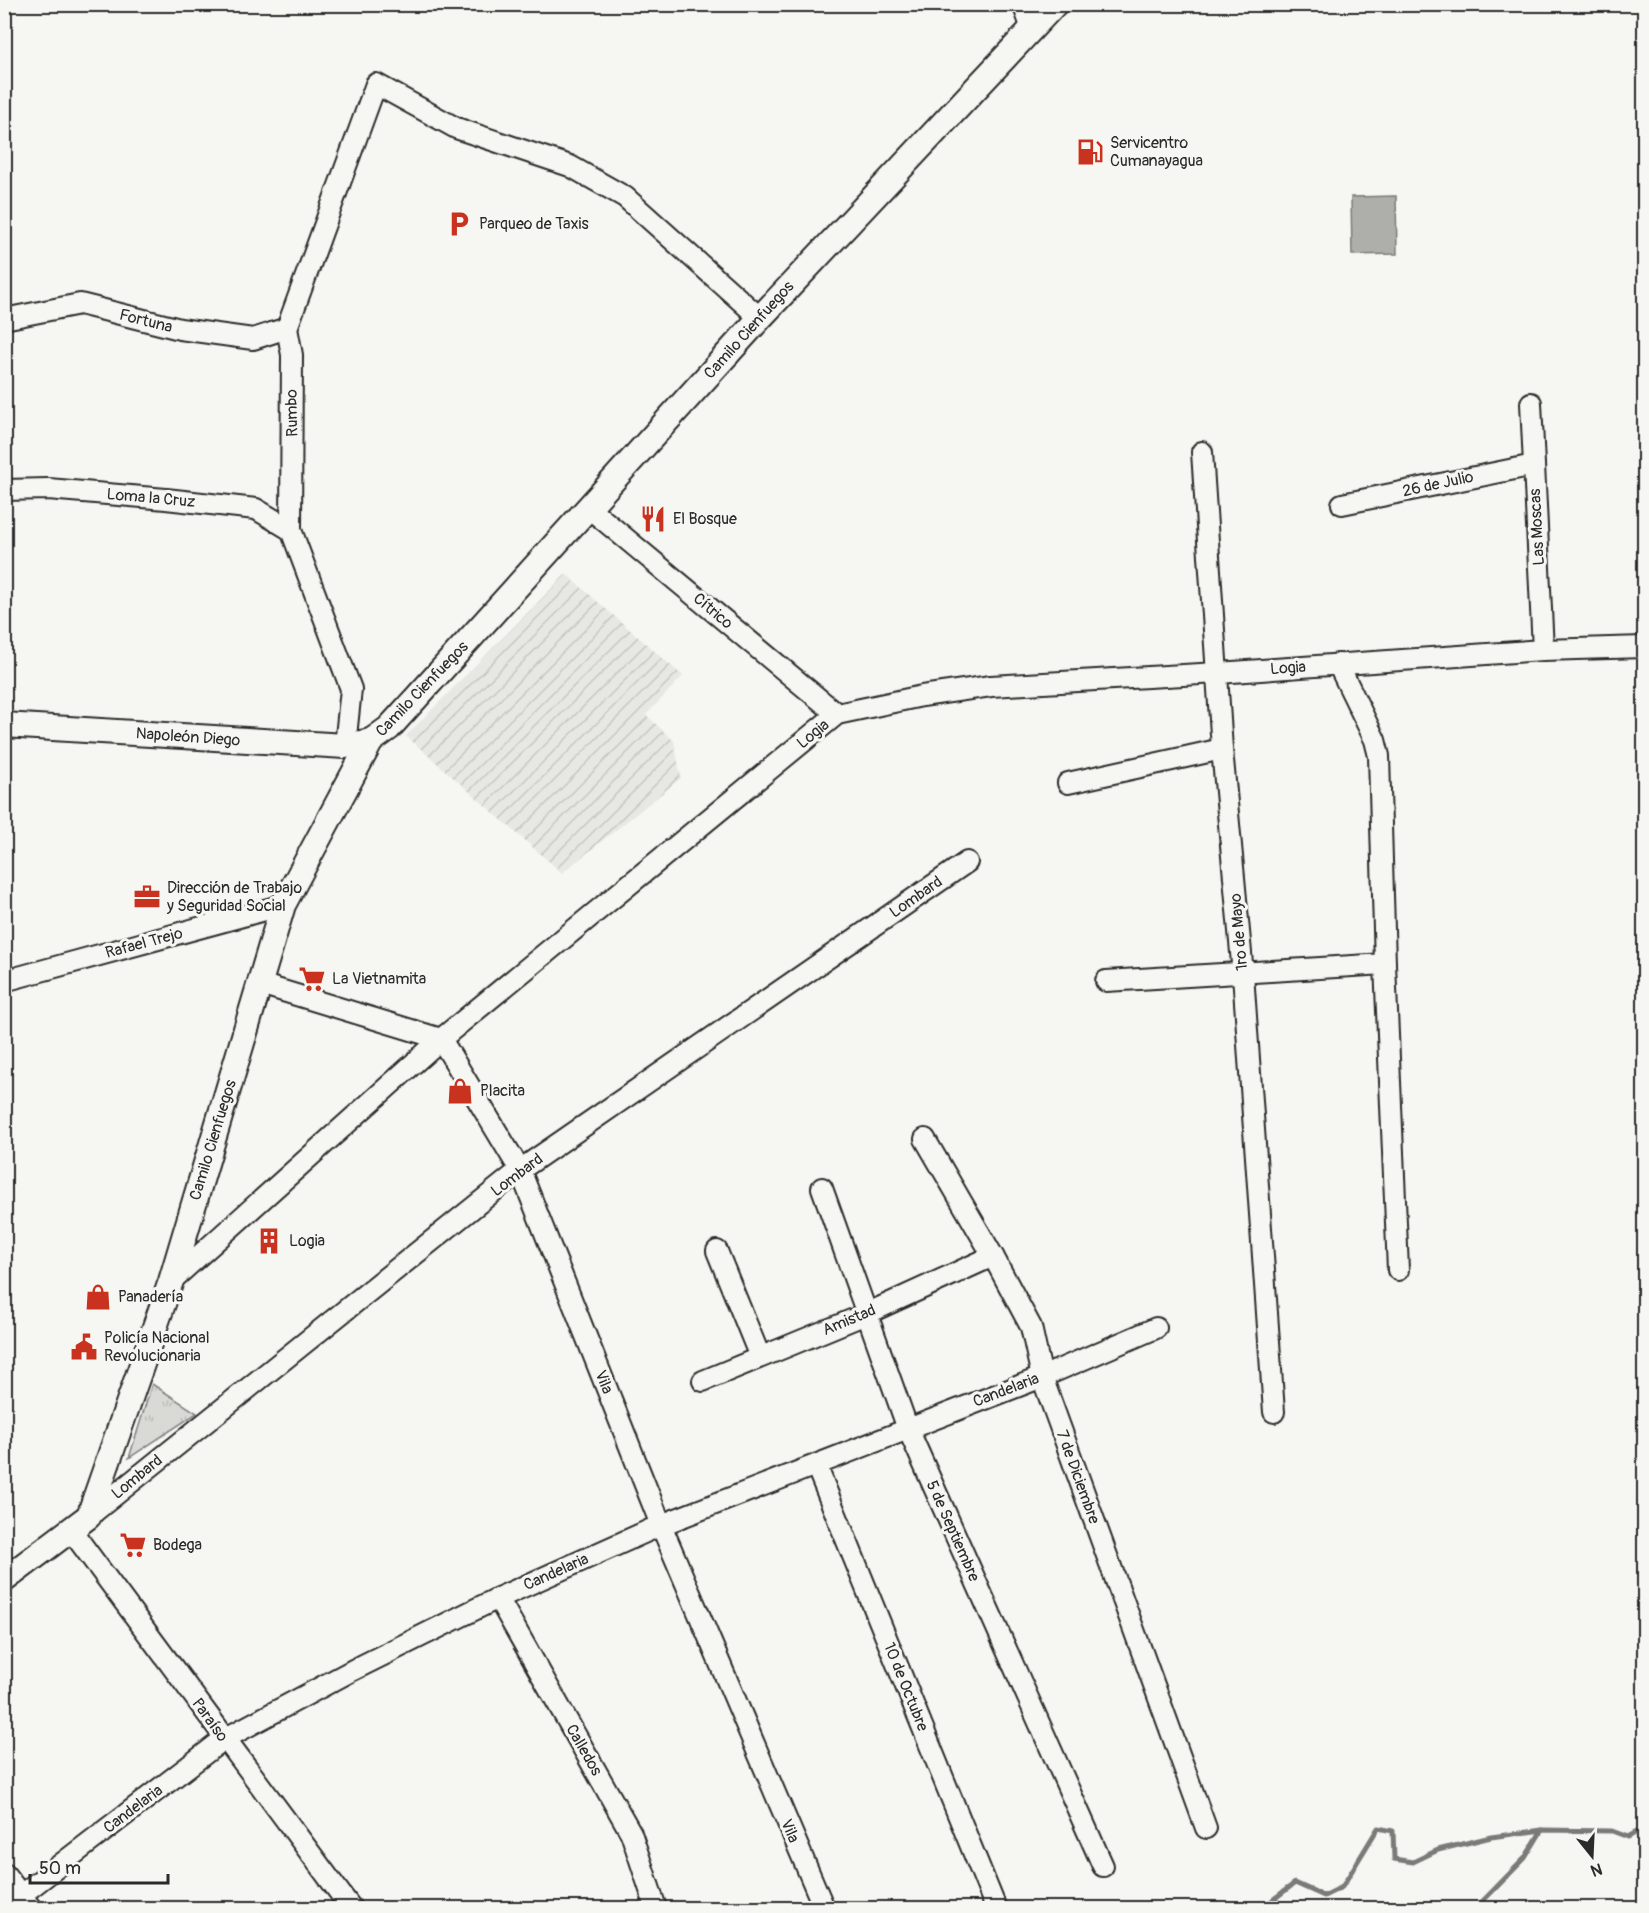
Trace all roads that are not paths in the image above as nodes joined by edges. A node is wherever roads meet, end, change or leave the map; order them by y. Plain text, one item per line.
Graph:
1 (1023, 4) edge
2 (1055, 4) edge
3 (1032, 29) junction
4 (760, 318) junction
5 (4, 319) edge
6 (287, 328) junction
7 (1531, 403) dead end
8 (1202, 452) dead end
9 (1534, 465) junction
10 (4, 490) edge
11 (1342, 504) dead end
12 (589, 508) junction
13 (291, 530) junction
14 (1644, 647) edge
15 (1543, 650) junction
16 (1338, 664) junction
17 (1218, 673) junction
18 (837, 714) junction
19 (4, 725) edge
20 (371, 741) junction
21 (345, 746) junction
22 (1222, 749) junction
23 (1068, 783) dead end
24 (967, 862) dead end
25 (283, 905) junction
26 (1385, 964) junction
27 (1243, 974) junction
28 (4, 981) edge
29 (1106, 981) dead end
30 (260, 984) junction
31 (441, 1040) junction
32 (925, 1139) dead end
33 (520, 1170) junction
34 (822, 1188) dead end
35 (717, 1251) dead end
36 (993, 1256) junction
37 (1398, 1270) dead end
38 (171, 1281) junction
39 (866, 1314) junction
40 (1156, 1328) dead end
41 (760, 1357) junction
42 (1042, 1377) junction
43 (704, 1381) dead end
44 (1274, 1412) dead end
45 (908, 1429) junction
46 (816, 1465) junction
47 (80, 1523) junction
48 (661, 1526) junction
49 (4, 1580) edge
50 (498, 1598) junction
51 (224, 1739) junction
52 (1206, 1828) dead end
53 (1103, 1866) dead end
54 (4, 1873) edge
55 (26, 1901) edge
56 (4, 1908) edge
57 (351, 1908) edge
58 (656, 1908) edge
59 (824, 1908) edge
60 (996, 1908) edge

1 - 3 street
2 - 3 main road, Camilo Cienfuegos
3 - 4 main road, Camilo Cienfuegos
4 - 6 street, Rumbo
4 - 12 main road, Camilo Cienfuegos
5 - 6 street, Fortuna
6 - 13 street, Rumbo
7 - 9 street, Las Moscas
8 - 17 street, 1ro de Mayo
9 - 11 street, 26 de Julio
9 - 15 street, Las Moscas
10 - 13 street, Loma la Cruz
12 - 18 street, Cítrico
12 - 20 main road, Camilo Cienfuegos
13 - 21 street, Rumbo
14 - 15 street, Logia
15 - 16 street, Logia
16 - 17 street, Logia
16 - 26 street
17 - 18 street, Logia
17 - 22 street, 1ro de Mayo
18 - 31 street, Logia
19 - 21 main road, Napoleón Diego
20 - 21 main road, Napoleón Diego
20 - 25 main road, Camilo Cienfuegos
22 - 23 street
22 - 27 street, 1ro de Mayo
24 - 33 street, Lombard
25 - 28 street, Rafael Trejo
25 - 30 main road, Camilo Cienfuegos
26 - 27 street
26 - 37 street
27 - 29 street
27 - 44 street, 1ro de Mayo
30 - 31 street
30 - 38 main road, Camilo Cienfuegos
31 - 33 street, Vila
31 - 38 street, Logia
32 - 36 street, 7 de Diciembre
33 - 47 street, Lombard
33 - 48 street, Vila
34 - 39 street, 5 de Septiembre
35 - 41 street
36 - 39 street, Amistad
36 - 42 street, 7 de Diciembre
38 - 47 main road, Camilo Cienfuegos
39 - 41 street, Amistad
39 - 45 street, 5 de Septiembre
40 - 42 street, Candelaria
41 - 43 street, Amistad
42 - 45 street, Candelaria
42 - 52 street, 7 de Diciembre
45 - 46 street, Candelaria
45 - 53 street, 5 de Septiembre
46 - 48 street, Candelaria
46 - 60 street, 10 de Octubre
47 - 49 main road
47 - 51 street, Paraíso
48 - 50 street, Candelaria
48 - 59 street, Vila
50 - 51 street, Candelaria
50 - 58 street, Calledos
51 - 55 street, Candelaria
51 - 57 street, Paraíso
54 - 55 street
55 - 56 street, Candelaria

